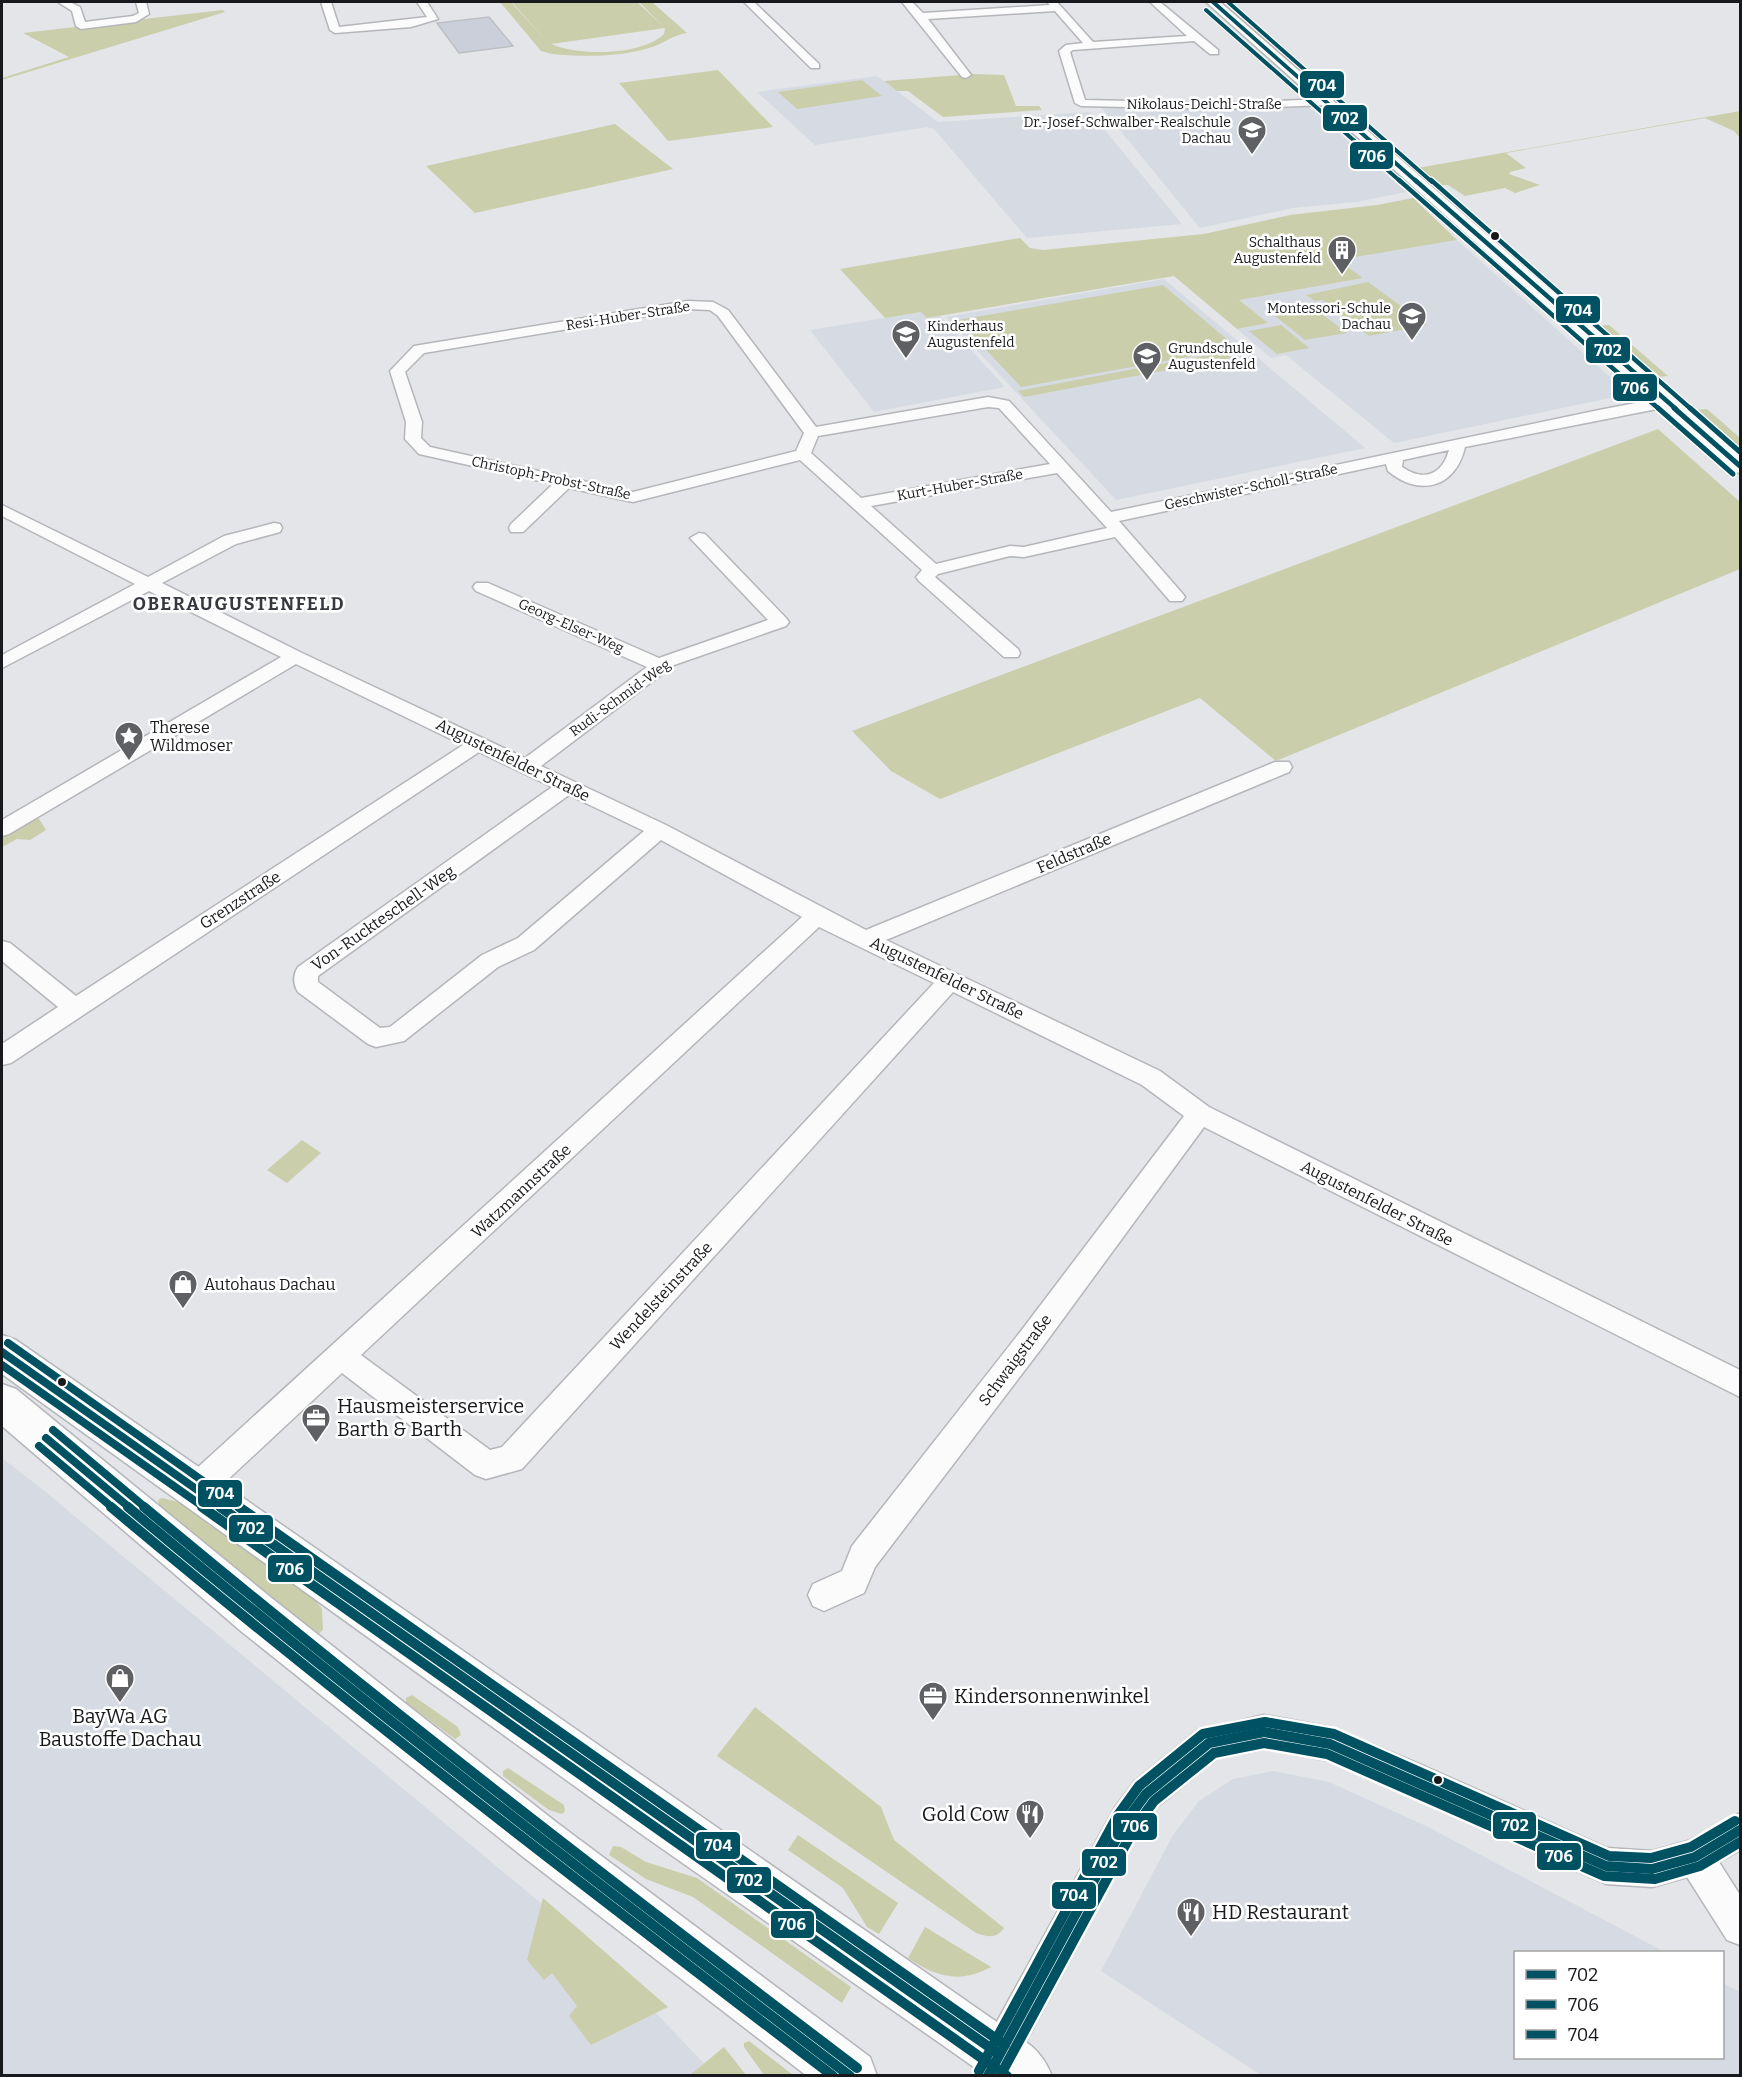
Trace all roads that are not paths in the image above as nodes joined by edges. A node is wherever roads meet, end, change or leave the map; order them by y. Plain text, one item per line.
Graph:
1 (63, 2) edge
2 (141, 2) edge
3 (326, 2) edge
4 (422, 2) edge
5 (753, 2) edge
6 (907, 2) edge
7 (1155, 2) edge
8 (1213, 2) edge
9 (1054, 4) edge
10 (922, 16) junction
11 (1197, 38) junction
12 (1091, 46) junction
13 (1214, 52) dead end
14 (815, 66) dead end
15 (966, 75) dead end
16 (1326, 102) junction
17 (419, 349) joint
18 (1667, 402) junction
19 (812, 432) junction
20 (1458, 444) junction
21 (804, 454) junction
22 (1395, 457) junction
23 (1740, 466) edge
24 (1061, 467) junction
25 (565, 482) junction
26 (859, 503) junction
27 (2, 510) edge
28 (1113, 525) junction
29 (274, 528) dead end
30 (517, 528) dead end
31 (699, 538) dead end
32 (932, 570) junction
33 (148, 582) junction
34 (482, 587) dead end
35 (1176, 597) dead end
36 (1011, 653) dead end
37 (295, 657) junction
38 (2, 662) edge
39 (660, 666) junction
40 (479, 743) junction
41 (527, 767) junction
42 (1282, 767) dead end
43 (567, 787) junction
44 (2, 829) edge
45 (659, 830) junction
46 (817, 916) junction
47 (867, 939) junction
48 (2, 949) edge
49 (951, 979) junction
50 (75, 1008) junction
51 (2, 1056) edge
52 (1200, 1114) junction
53 (2, 1352) edge
54 (340, 1355) junction
55 (1740, 1384) edge
56 (2, 1402) edge
57 (196, 1489) junction
58 (824, 1594) dead end
59 (1740, 1830) edge
60 (1695, 1857) junction
61 (1740, 1927) edge
62 (1004, 2068) edge
63 (851, 2076) edge

1 - 2 street
3 - 4 street
5 - 14 street
6 - 10 street
7 - 11 street
8 - 16 street
9 - 10 street
9 - 12 street
10 - 15 street
11 - 12 street
11 - 13 street
12 - 16 street, Nikolaus-Deichl-Straße
16 - 18 street
17 - 19 street, Resi-Huber-Straße
17 - 25 street, Christoph-Probst-Straße
18 - 20 street, Geschwister-Scholl-Straße
18 - 23 street
19 - 21 street
19 - 24 street
20 - 22 street, Geschwister-Scholl-Straße
20 - 22 street
21 - 25 street, Christoph-Probst-Straße
21 - 26 street
22 - 28 street, Geschwister-Scholl-Straße
24 - 26 street, Kurt-Huber-Straße
24 - 28 street
25 - 30 street
26 - 32 street
27 - 33 street, Augustenfelder Straße
28 - 32 street
28 - 35 street
29 - 33 street
31 - 39 street, Rudi-Schmid-Weg
32 - 36 street
33 - 37 street, Augustenfelder Straße
33 - 38 street
34 - 39 street, Georg-Elser-Weg
37 - 40 street, Augustenfelder Straße
37 - 44 street
39 - 41 street, Rudi-Schmid-Weg
40 - 41 street, Augustenfelder Straße
40 - 50 street, Grenzstraße
41 - 43 street, Augustenfelder Straße
42 - 47 street, Feldstraße
43 - 45 street, Augustenfelder Straße
43 - 45 street, Von-Ruckteschell-Weg
45 - 46 street, Augustenfelder Straße
46 - 47 street, Augustenfelder Straße
46 - 54 street, Watzmannstraße
47 - 49 street, Augustenfelder Straße
48 - 50 street
49 - 52 street, Augustenfelder Straße
49 - 54 street, Wendelsteinstraße
50 - 51 street, Grenzstraße
52 - 55 street, Augustenfelder Straße
52 - 58 street, Schwaigstraße
53 - 57 street
54 - 57 street, Watzmannstraße
56 - 63 street
57 - 62 street
59 - 60 street
60 - 61 street
60 - 62 street

